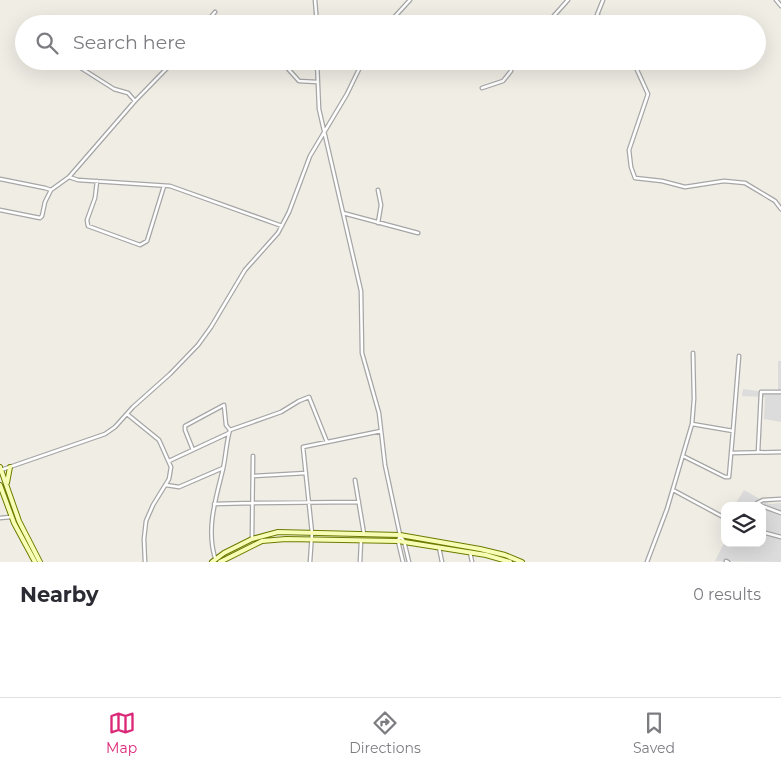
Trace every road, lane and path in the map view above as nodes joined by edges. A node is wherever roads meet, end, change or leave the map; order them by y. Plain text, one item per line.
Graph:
1 (315, 0) edge
2 (410, 0) edge
3 (568, 0) edge
4 (603, 0) edge
5 (776, 0) edge
6 (781, 6) edge
7 (215, 12) dead end
8 (213, 15) edge
9 (317, 15) edge
10 (396, 15) edge
11 (555, 15) edge
12 (598, 15) edge
13 (84, 70) edge
14 (165, 70) edge
15 (288, 70) edge
16 (317, 70) edge
17 (358, 70) edge
18 (511, 70) edge
19 (637, 70) edge
20 (317, 82) junction
21 (482, 88) dead end
22 (135, 101) junction
23 (324, 133) junction
24 (70, 177) junction
25 (0, 179) edge
26 (97, 181) junction
27 (164, 186) junction
28 (51, 190) junction
29 (378, 190) dead end
30 (781, 209) edge
31 (0, 210) edge
32 (343, 214) junction
33 (378, 222) junction
34 (282, 226) junction
35 (418, 233) dead end
36 (693, 353) dead end
37 (739, 356) dead end
38 (781, 392) edge
39 (128, 414) junction
40 (692, 424) junction
41 (381, 431) junction
42 (732, 431) junction
43 (229, 432) junction
44 (327, 442) junction
45 (193, 450) junction
46 (758, 452) junction
47 (781, 452) edge
48 (731, 453) junction
49 (253, 456) dead end
50 (683, 456) junction
51 (169, 461) junction
52 (10, 467) junction
53 (223, 468) junction
54 (1, 469) edge
55 (306, 473) junction
56 (253, 476) junction
57 (355, 480) dead end
58 (0, 485) edge
59 (7, 485) junction
60 (166, 485) junction
61 (673, 490) junction
62 (781, 499) edge
63 (358, 502) junction
64 (759, 502) edge
65 (253, 503) junction
66 (214, 504) junction
67 (309, 504) junction
68 (766, 507) edge
69 (781, 513) edge
70 (721, 516) edge
71 (12, 517) junction
72 (0, 518) edge
73 (312, 533) junction
74 (766, 533) edge
75 (364, 534) junction
76 (400, 535) junction
77 (781, 537) edge
78 (252, 538) junction
79 (312, 539) junction
80 (362, 540) junction
81 (398, 540) junction
82 (404, 541) junction
83 (439, 547) junction
84 (470, 552) junction
85 (215, 558) junction
86 (500, 560) edge
87 (35, 562) edge
88 (40, 562) edge
89 (145, 562) edge
90 (212, 562) edge
91 (220, 562) edge
92 (310, 562) edge
93 (360, 562) edge
94 (403, 562) edge
95 (409, 562) edge
96 (442, 562) edge
97 (472, 562) edge
98 (510, 562) edge
99 (522, 562) edge
100 (647, 562) edge

1 - 9 street
2 - 10 street
3 - 11 street
4 - 12 street
5 - 6 street
7 - 8 street
13 - 22 street
14 - 22 street
15 - 20 street
16 - 20 street
17 - 23 street
18 - 21 street
19 - 30 street
20 - 23 street
22 - 24 street
23 - 32 street
23 - 34 street
24 - 26 street
24 - 28 street
25 - 28 street
26 - 27 street
26 - 27 street
27 - 34 street
28 - 31 street
29 - 33 street
32 - 33 street
32 - 41 street
33 - 35 street
34 - 39 street
36 - 40 street
37 - 42 street
38 - 46 street
39 - 51 street
39 - 52 street
40 - 42 street
40 - 50 street
41 - 44 street
41 - 76 street
42 - 48 street
43 - 44 street
43 - 45 street
43 - 45 street
43 - 53 street
44 - 55 street
45 - 51 street
46 - 47 street
46 - 48 street
48 - 50 street
49 - 56 street
50 - 61 street
51 - 60 street
52 - 54 street
52 - 59 street
53 - 60 street
53 - 66 street
54 - 59 street
55 - 56 street
55 - 67 street
56 - 65 street
57 - 63 street
58 - 71 street
59 - 88 street
60 - 89 street
61 - 70 street
61 - 100 street
62 - 64 street
63 - 67 street
63 - 75 street
65 - 66 street
65 - 67 street
65 - 78 street
66 - 85 street
67 - 73 street
68 - 69 street
71 - 72 street
71 - 87 street
73 - 75 street
73 - 78 street
73 - 79 street
74 - 77 street
75 - 76 street
76 - 81 street
76 - 82 street
76 - 99 street
78 - 85 street
79 - 80 street
79 - 91 street
79 - 92 street
80 - 81 street
80 - 93 street
81 - 82 street
81 - 94 street
82 - 83 street
82 - 95 street
83 - 84 street
83 - 96 street
84 - 86 street
84 - 97 street
85 - 90 street
86 - 98 street

